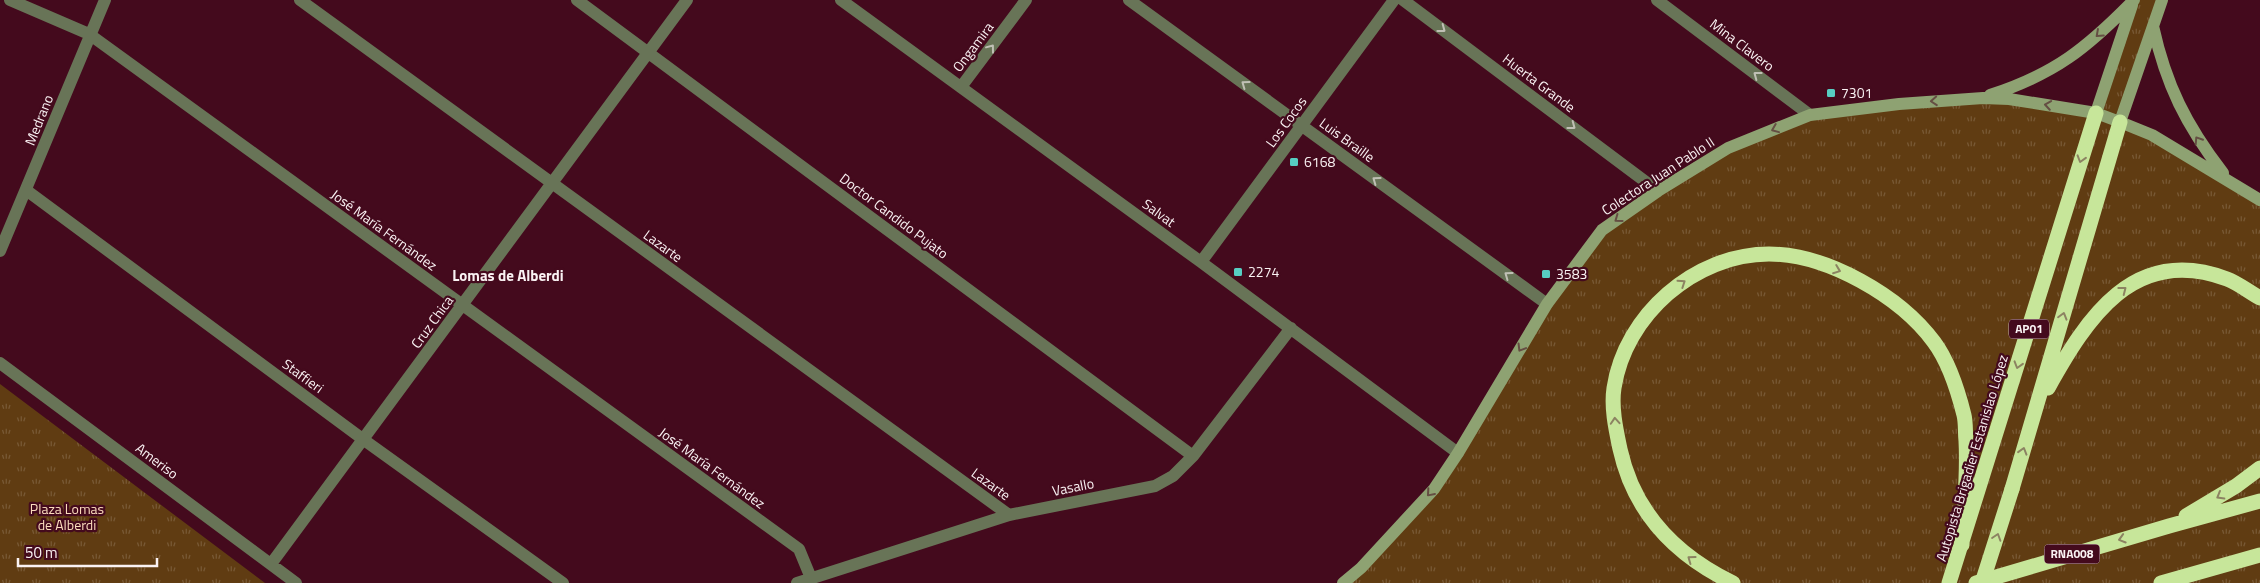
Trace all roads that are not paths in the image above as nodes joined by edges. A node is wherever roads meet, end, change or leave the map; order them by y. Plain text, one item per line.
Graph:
1 (10, 0) edge
2 (105, 0) edge
3 (300, 0) edge
4 (577, 0) edge
5 (687, 0) edge
6 (841, 0) edge
7 (1026, 0) edge
8 (1129, 0) edge
9 (1394, 0) edge
10 (1403, 0) edge
11 (1657, 0) edge
12 (2134, 0) edge
13 (2162, 0) edge
14 (2153, 26) junction
15 (89, 34) junction
16 (648, 52) junction
17 (961, 87) junction
18 (1983, 98) junction
19 (2096, 113) junction
20 (1810, 115) junction
21 (2120, 122) junction
22 (1302, 125) junction
23 (2227, 179) junction
24 (552, 183) junction
25 (26, 190) junction
26 (1658, 190) junction
27 (2260, 200) edge
28 (0, 251) edge
29 (1201, 262) junction
30 (2260, 298) edge
31 (1547, 304) junction
32 (463, 305) junction
33 (1291, 328) junction
34 (0, 363) edge
35 (2034, 414) junction
36 (364, 440) junction
37 (1458, 453) junction
38 (1193, 456) junction
39 (2260, 468) edge
40 (2260, 501) edge
41 (1009, 515) junction
42 (2169, 526) junction
43 (1962, 545) junction
44 (2260, 555) edge
45 (271, 564) junction
46 (2226, 564) junction
47 (2260, 565) edge
48 (812, 581) edge
49 (296, 583) edge
50 (563, 583) edge
51 (797, 583) edge
52 (1342, 583) edge
53 (1733, 583) edge
54 (1949, 583) edge
55 (1976, 583) edge
56 (1982, 583) edge
57 (2161, 583) edge

1 - 15 street, José María Fernández
2 - 15 street, Medrano
3 - 24 street, Lazarte
4 - 16 street, Doctor Candido Pujato
5 - 16 street, Cruz Chica
6 - 17 street, Salvat
17 -> 7 street, Ongamira
22 -> 8 street, Luis Braille
9 - 22 street, Los Cocos
10 -> 26 street, Huerta Grande
20 -> 11 street, Mina Clavero
12 -> 18 main road
12 - 19 main road
13 - 14 main road
14 - 21 main road
23 -> 14 main road
15 - 25 street, Medrano
15 - 32 street, José María Fernández
16 - 24 street, Cruz Chica
16 - 38 street, Doctor Candido Pujato
17 - 29 street, Salvat
19 -> 18 main road, Colectora Juan Pablo II
18 -> 20 main road, Colectora Juan Pablo II
19 - 21 main road, Colectora Juan Pablo II
19 -> 43 highway, Autopista Brigadier Estanislao López / AP01
20 -> 26 main road, Colectora Juan Pablo II
21 - 23 main road, Colectora Juan Pablo II
35 -> 21 highway, AP01
22 - 29 street, Los Cocos
31 -> 22 street, Luis Braille
23 - 27 main road, Colectora Juan Pablo II
24 - 32 street, Cruz Chica
24 - 41 street, Lazarte
25 - 28 street, Medrano
25 - 36 street, Staffieri
26 -> 31 main road, Colectora Juan Pablo II
29 - 33 street, Salvat
35 -> 30 highway
31 -> 37 main road, Colectora Juan Pablo II
32 - 36 street, Cruz Chica
32 - 48 street, José María Fernández
33 - 37 street, Salvat
33 - 38 street, Vasallo
34 - 45 street, Ameriso
56 -> 35 highway, AP01, bridge
36 - 45 street, Cruz Chica
36 - 50 street, Staffieri
37 -> 52 main road, Colectora Juan Pablo II
38 - 41 street, Vasallo
39 -> 42 highway
40 - 42 highway, RNA008
41 - 48 street, Vasallo
42 -> 55 highway, RNA008
53 -> 43 highway
43 - 54 highway, Autopista Brigadier Estanislao López / AP01
44 - 46 highway
45 - 49 street, Ameriso
46 - 47 highway
46 - 57 highway
48 - 51 street, Vasallo

